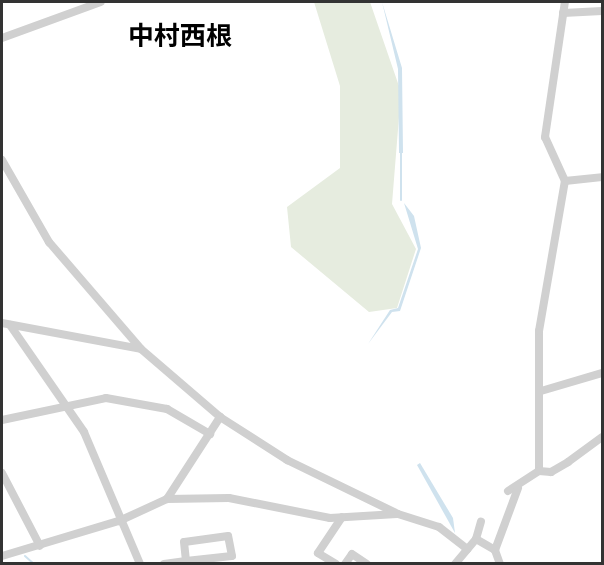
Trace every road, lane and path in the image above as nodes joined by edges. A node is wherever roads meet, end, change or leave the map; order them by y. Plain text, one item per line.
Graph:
1 (101, 2) edge
2 (565, 2) edge
3 (603, 11) edge
4 (563, 13) junction
5 (2, 38) edge
6 (2, 160) edge
7 (603, 177) edge
8 (566, 181) junction
9 (2, 323) edge
10 (10, 325) junction
11 (141, 349) junction
12 (603, 374) edge
13 (540, 391) junction
14 (63, 404) junction
15 (220, 417) junction
16 (2, 420) edge
17 (210, 434) junction
18 (603, 436) edge
19 (539, 471) junction
20 (2, 473) edge
21 (518, 488) junction
22 (508, 491) dead end
23 (167, 499) junction
24 (398, 514) junction
25 (342, 517) junction
26 (119, 521) junction
27 (481, 522) dead end
28 (476, 539) junction
29 (40, 546) junction
30 (467, 549) junction
31 (495, 550) junction
32 (2, 556) edge
33 (186, 561) junction
34 (140, 564) edge
35 (164, 564) edge
36 (336, 564) edge
37 (345, 564) edge
38 (367, 564) edge
39 (454, 564) edge
40 (500, 564) edge

1 - 5 street
2 - 4 street
3 - 4 street
4 - 8 street
6 - 11 street
7 - 8 street
8 - 13 street
9 - 10 street
10 - 11 street
10 - 14 street
11 - 15 street
12 - 13 street
13 - 19 street
14 - 16 street
14 - 17 street
14 - 26 street
15 - 17 street
15 - 24 street
17 - 23 street
18 - 19 street
19 - 21 street
20 - 29 street
21 - 22 street
21 - 31 street
23 - 25 street
23 - 26 street
24 - 25 street
24 - 30 street
25 - 36 street
26 - 29 street
26 - 34 street
27 - 28 street
28 - 30 street
28 - 31 street
29 - 32 street
30 - 39 street
31 - 40 street
33 - 33 street
33 - 35 street
37 - 38 street

